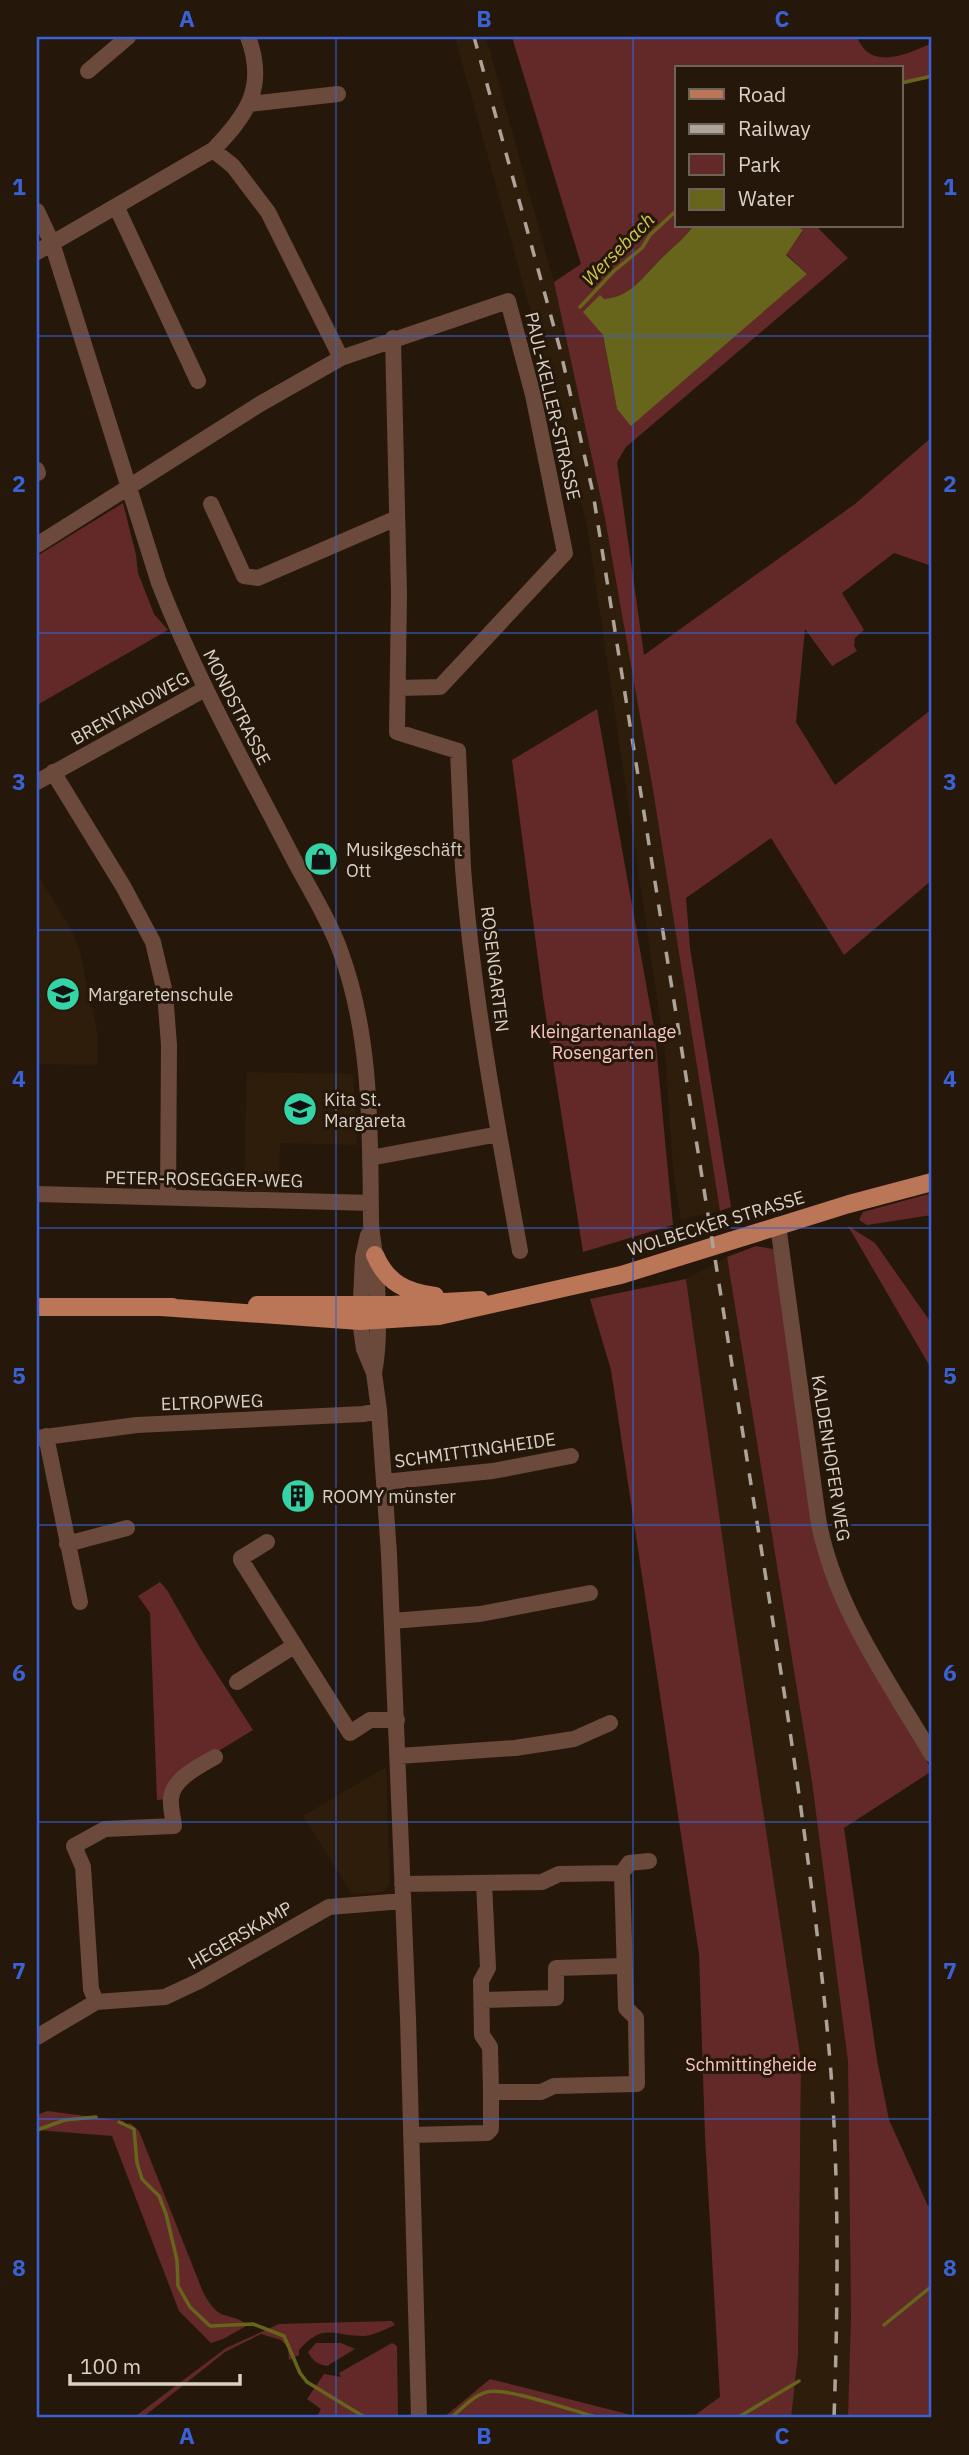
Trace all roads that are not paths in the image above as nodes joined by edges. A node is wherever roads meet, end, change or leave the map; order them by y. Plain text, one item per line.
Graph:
1 (128, 37) edge
2 (248, 37) edge
3 (88, 71) dead end
4 (338, 94) dead end
5 (250, 104) junction
6 (213, 150) junction
7 (116, 206) junction
8 (37, 211) edge
9 (52, 243) junction
10 (37, 252) edge
11 (393, 338) junction
12 (341, 358) junction
13 (198, 381) dead end
14 (129, 487) junction
15 (211, 504) dead end
16 (397, 518) junction
17 (37, 545) edge
18 (400, 688) junction
19 (205, 689) junction
20 (53, 772) junction
21 (37, 782) edge
22 (499, 1134) junction
23 (370, 1158) junction
24 (932, 1182) edge
25 (37, 1194) edge
26 (168, 1198) junction
27 (371, 1203) junction
28 (371, 1223) junction
29 (778, 1225) junction
30 (520, 1251) dead end
31 (375, 1255) junction
32 (463, 1299) junction
33 (512, 1301) junction
34 (37, 1307) edge
35 (369, 1313) junction
36 (379, 1410) junction
37 (41, 1437) edge
38 (572, 1456) dead end
39 (384, 1482) junction
40 (127, 1528) dead end
41 (267, 1542) dead end
42 (67, 1544) junction
43 (590, 1593) dead end
44 (80, 1602) dead end
45 (392, 1621) junction
46 (294, 1646) junction
47 (237, 1682) dead end
48 (397, 1720) junction
49 (610, 1723) dead end
50 (932, 1755) edge
51 (399, 1756) junction
52 (215, 1757) dead end
53 (649, 1861) dead end
54 (622, 1873) junction
55 (485, 1883) junction
56 (402, 1884) junction
57 (403, 1901) junction
58 (625, 1966) junction
59 (483, 2000) junction
60 (96, 2003) junction
61 (37, 2037) edge
62 (491, 2092) junction
63 (411, 2135) junction
64 (419, 2418) edge

1 - 3 street
2 - 5 street
4 - 5 street
5 - 6 street
6 - 7 street
6 - 12 street
7 - 9 street
7 - 13 street
8 - 9 street, MONDSTRASSE
9 - 10 street
9 - 14 street, MONDSTRASSE
11 - 12 street, PAUL-KELLER-STRASSE
11 - 16 street, ROSENGARTEN
11 - 18 street, PAUL-KELLER-STRASSE
12 - 14 street, PAUL-KELLER-STRASSE
14 - 17 street, PAUL-KELLER-STRASSE
14 - 19 street, MONDSTRASSE
15 - 16 street
16 - 18 street, ROSENGARTEN
18 - 22 street, ROSENGARTEN
19 - 20 street, BRENTANOWEG
19 - 23 street, MONDSTRASSE
20 - 21 street, BRENTANOWEG
20 - 26 street
22 - 23 street
22 - 30 street, ROSENGARTEN
23 - 27 street, MONDSTRASSE
24 - 29 main road, WOLBECKER STRASSE
25 - 26 street, PETER-ROSEGGER-WEG
26 - 27 street, PETER-ROSEGGER-WEG
27 - 28 street, MONDSTRASSE
28 - 31 street, MONDSTRASSE
28 - 35 street, MONDSTRASSE
29 - 33 main road, WOLBECKER STRASSE
29 - 50 street, KALDENHOFER WEG
31 - 32 main road
31 - 35 street, MONDSTRASSE
32 - 33 main road, WOLBECKER STRASSE
32 - 35 main road, WOLBECKER STRASSE
33 - 35 main road, WOLBECKER STRASSE
34 - 35 main road, WOLBECKER STRASSE
35 - 36 street, SCHMITTINGHEIDE
36 - 37 street, ELTROPWEG
36 - 39 street, SCHMITTINGHEIDE
37 - 42 street, ELTROPWEG
38 - 39 street, SCHMITTINGHEIDE
39 - 45 street, SCHMITTINGHEIDE
40 - 42 street
41 - 46 street
42 - 44 street, ELTROPWEG
43 - 45 street
45 - 48 street, SCHMITTINGHEIDE
46 - 47 street
46 - 48 street
48 - 51 street, SCHMITTINGHEIDE
49 - 51 street
51 - 56 street, SCHMITTINGHEIDE
52 - 60 street
53 - 54 street
54 - 55 street
54 - 58 street
55 - 56 street
55 - 59 street
56 - 57 street, SCHMITTINGHEIDE
57 - 60 street, HEGERSKAMP
57 - 63 street, SCHMITTINGHEIDE
58 - 59 street
58 - 62 street
59 - 62 street
60 - 61 street, HEGERSKAMP
62 - 63 street
63 - 64 street, SCHMITTINGHEIDE

